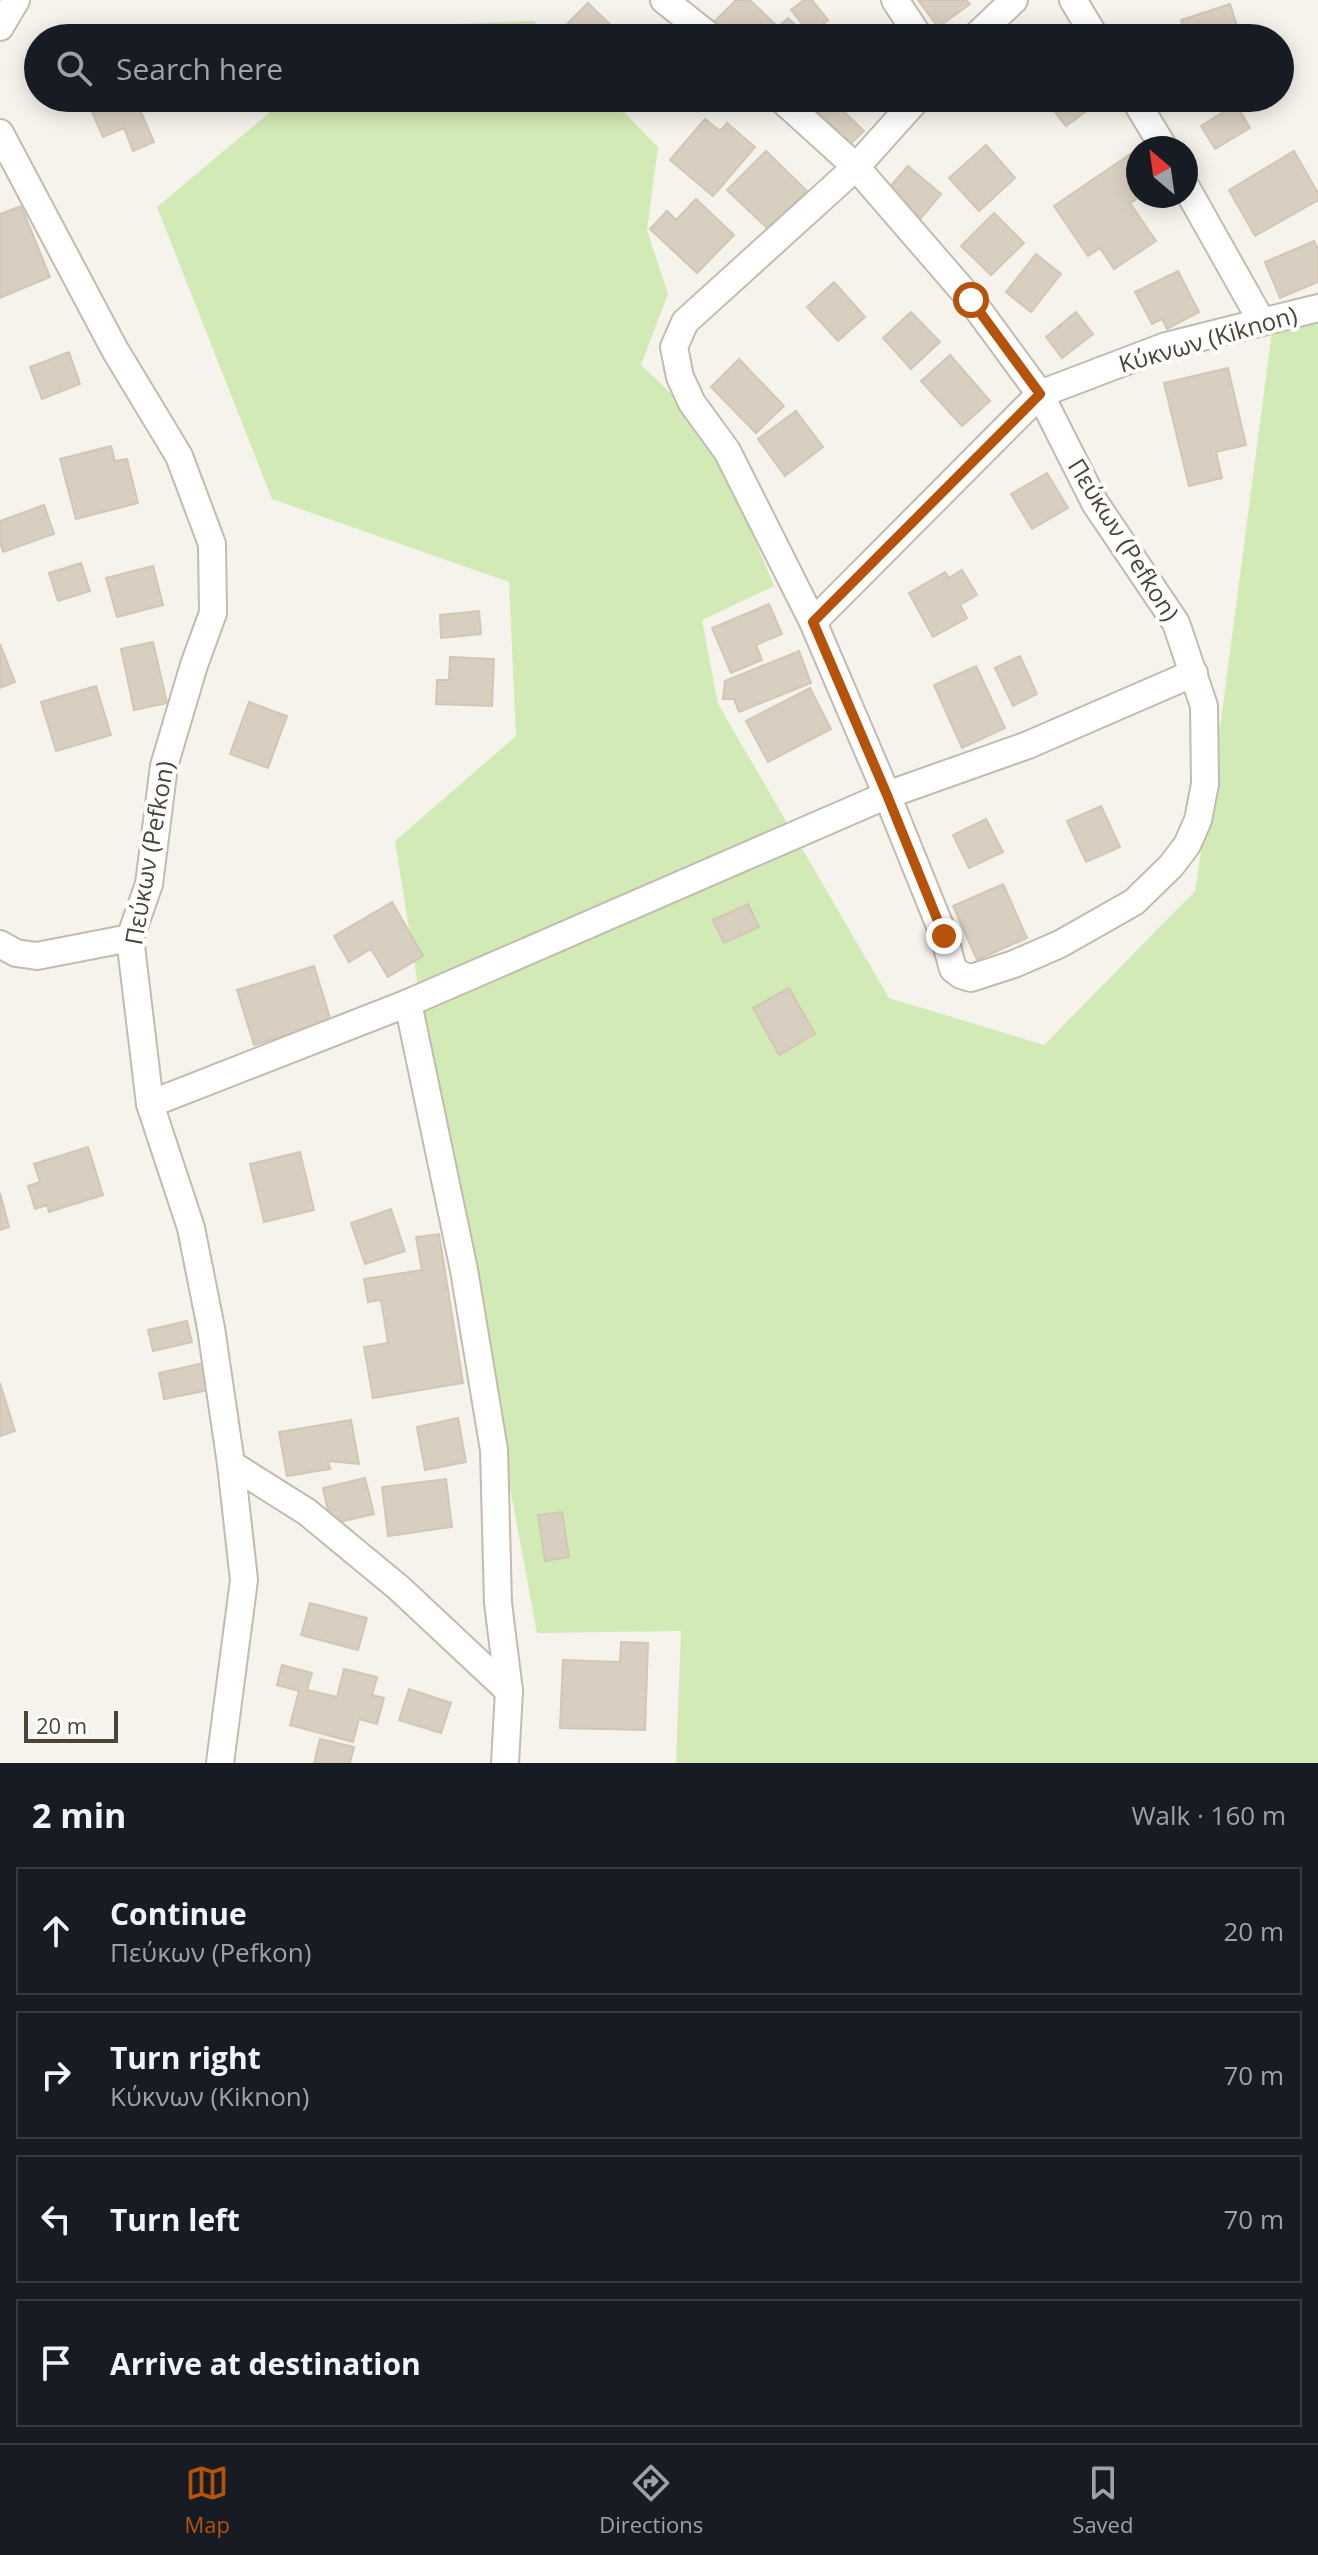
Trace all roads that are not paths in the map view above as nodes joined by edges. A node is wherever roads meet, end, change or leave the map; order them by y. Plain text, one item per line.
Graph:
1 (16, 0) edge
2 (664, 0) edge
3 (895, 0) edge
4 (1014, 0) edge
5 (1073, 0) edge
6 (694, 24) edge
7 (911, 24) edge
8 (989, 24) edge
9 (1088, 24) edge
10 (0, 27) edge
11 (795, 112) edge
12 (905, 112) edge
13 (1142, 112) edge
14 (0, 133) edge
15 (1157, 136) edge
16 (856, 167) junction
17 (1198, 208) edge
18 (1318, 308) edge
19 (1262, 322) junction
20 (1040, 394) junction
21 (813, 622) junction
22 (1194, 673) junction
23 (887, 795) junction
24 (130, 938) junction
25 (0, 944) edge
26 (408, 1003) junction
27 (150, 1104) junction
28 (231, 1464) junction
29 (509, 1691) junction
30 (220, 1763) edge
31 (505, 1763) edge

1 - 10 street
2 - 6 street
3 - 7 street
4 - 8 street
5 - 9 street
11 - 16 street, Πεύκων (Pefkon)
12 - 16 street
13 - 15 street
14 - 24 street, Πεύκων (Pefkon)
16 - 20 street, Πεύκων (Pefkon)
16 - 21 street
17 - 19 street
18 - 19 street, Κύκνων (Kiknon)
19 - 20 street, Κύκνων (Kiknon)
20 - 21 street, Κύκνων (Kiknon)
20 - 22 street, Πεύκων (Pefkon)
21 - 23 street
22 - 23 street
22 - 23 street, Πεύκων (Pefkon)
23 - 26 street
24 - 25 street
24 - 27 street, Πεύκων (Pefkon)
26 - 27 street
26 - 29 street
27 - 28 street, Πεύκων (Pefkon)
28 - 29 street
28 - 30 street, Πεύκων (Pefkon)
29 - 31 street

